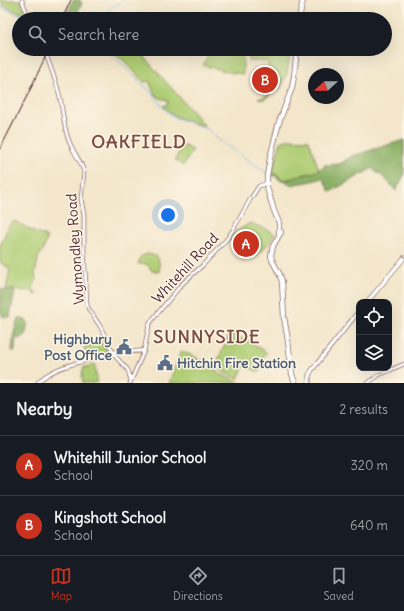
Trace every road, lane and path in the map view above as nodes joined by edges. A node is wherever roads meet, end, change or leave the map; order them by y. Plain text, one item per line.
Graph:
1 (22, 0) edge
2 (303, 0) edge
3 (27, 12) edge
4 (300, 12) edge
5 (46, 56) edge
6 (296, 56) edge
7 (267, 183) junction
8 (404, 258) edge
9 (370, 299) edge
10 (356, 315) edge
11 (118, 351) junction
12 (112, 353) junction
13 (141, 353) junction
14 (404, 364) edge
15 (136, 369) junction
16 (128, 370) junction
17 (130, 382) edge
18 (36, 383) edge
19 (295, 383) edge
20 (309, 383) edge
21 (368, 383) edge

1 - 3 street
2 - 4 main road
5 - 12 street, Wymondley Road
6 - 7 main road
7 - 13 street, Whitehill Road
7 - 19 main road
8 - 9 main road
10 - 20 main road
11 - 12 street
11 - 12 street
11 - 13 street
12 - 16 street, Wymondley Road
12 - 18 street
13 - 15 street
14 - 21 street
15 - 16 street
15 - 17 street
16 - 17 street

